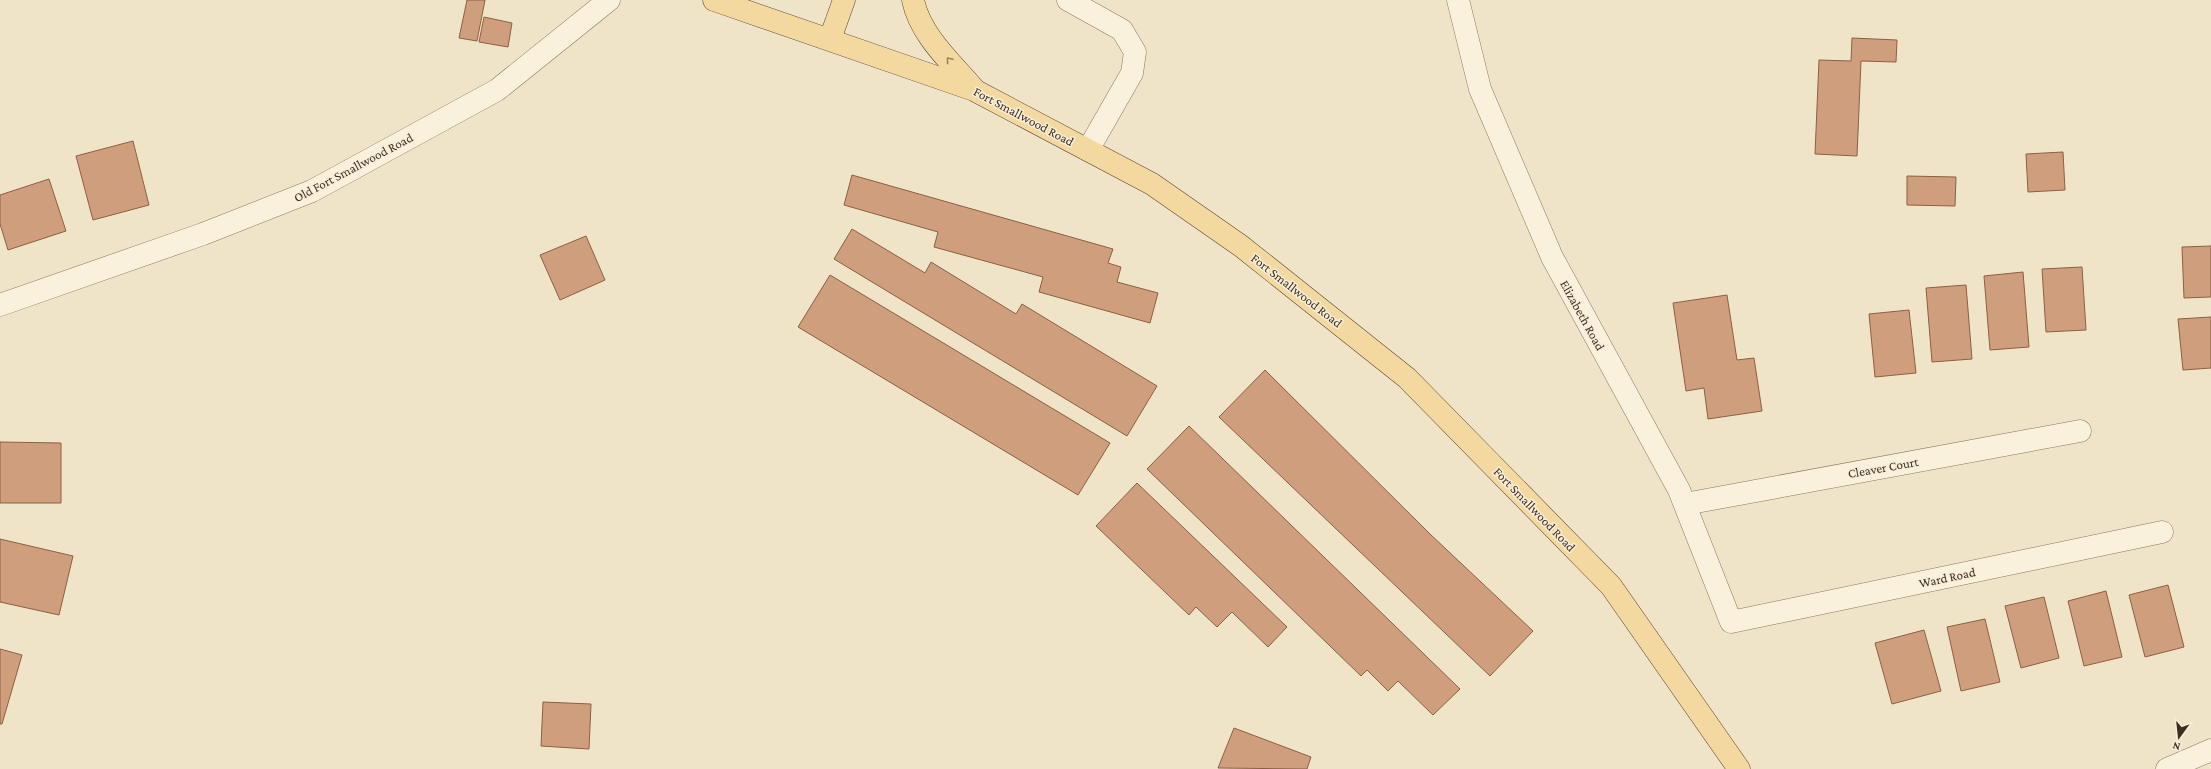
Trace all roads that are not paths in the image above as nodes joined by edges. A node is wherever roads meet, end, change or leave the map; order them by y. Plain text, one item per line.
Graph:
1 (609, 0) edge
2 (714, 0) edge
3 (844, 0) edge
4 (913, 0) edge
5 (1068, 0) edge
6 (1458, 0) edge
7 (830, 39) junction
8 (974, 90) junction
9 (1088, 150) junction
10 (0, 305) edge
11 (2080, 431) dead end
12 (1685, 504) junction
13 (2162, 532) dead end
14 (1731, 622) joint
15 (2211, 750) edge
16 (1739, 769) edge
17 (2167, 769) edge

1 - 10 street, Old Fort Smallwood Road
2 - 7 main road, Fort Smallwood Road
3 - 7 main road
8 -> 4 main road
5 - 9 street
6 - 12 street, Elizabeth Road
7 - 8 main road, Fort Smallwood Road
8 - 9 main road, Fort Smallwood Road
9 - 16 main road, Fort Smallwood Road
11 - 12 street, Cleaver Court
12 - 14 street, Elizabeth Road
13 - 14 street, Ward Road
15 - 17 street

